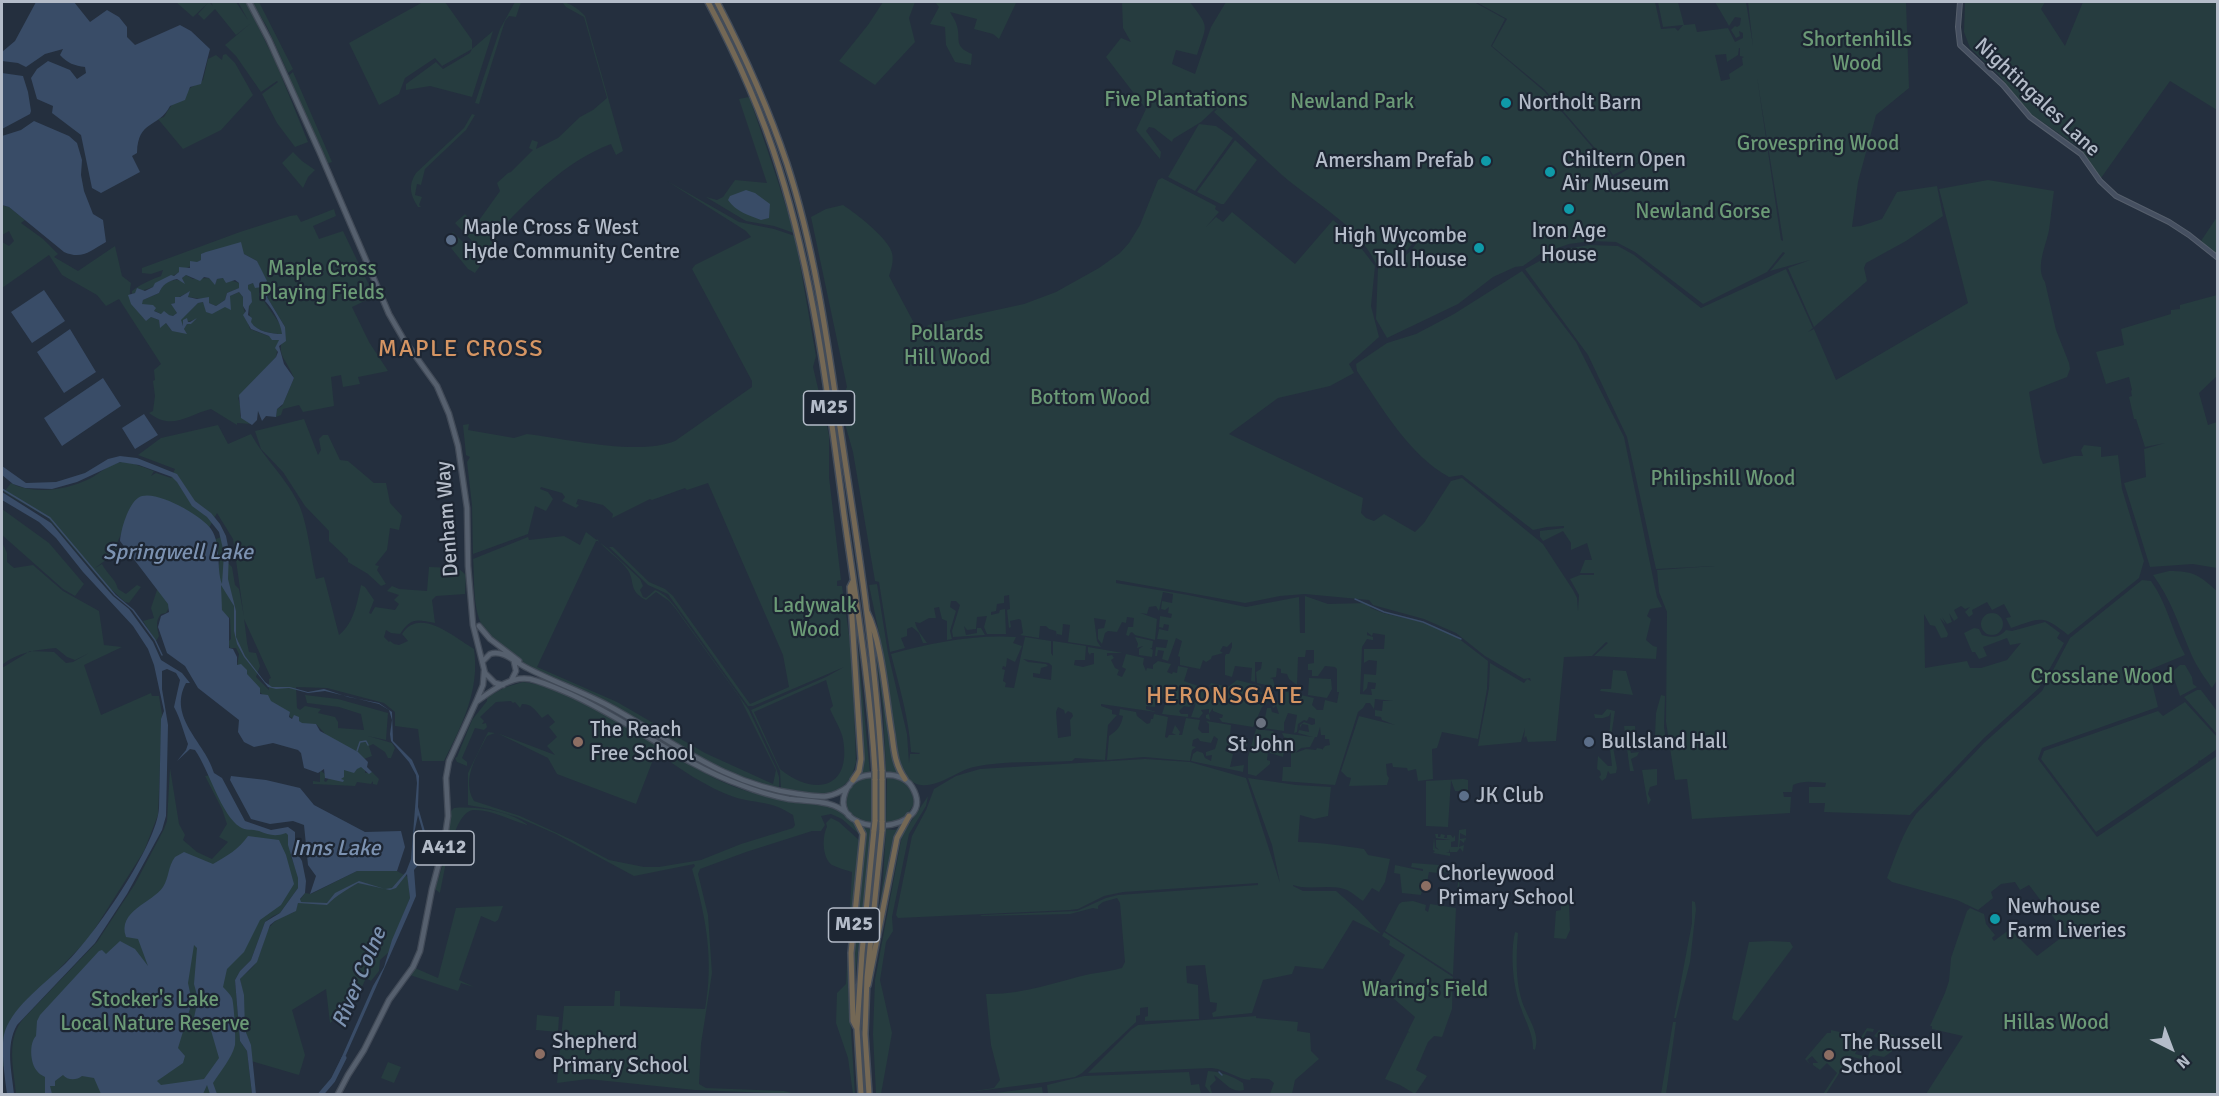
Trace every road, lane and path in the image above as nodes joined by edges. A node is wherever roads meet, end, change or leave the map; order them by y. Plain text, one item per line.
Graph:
1 (249, 2) edge
2 (708, 2) edge
3 (717, 2) edge
4 (1960, 2) edge
5 (2217, 258) edge
6 (853, 579) junction
7 (867, 611) junction
8 (473, 618) junction
9 (479, 626) junction
10 (501, 653) junction
11 (512, 660) junction
12 (483, 661) junction
13 (484, 671) junction
14 (533, 671) junction
15 (506, 684) junction
16 (476, 702) junction
17 (904, 779) junction
18 (853, 780) junction
19 (849, 786) junction
20 (773, 792) junction
21 (784, 795) junction
22 (849, 815) junction
23 (909, 816) junction
24 (857, 822) junction
25 (866, 989) junction
26 (857, 1029) junction
27 (338, 1095) edge
28 (861, 1095) edge
29 (869, 1095) edge

1 - 8 main road, Denham Way
2 - 6 highway, M25
3 - 7 highway, M25
4 - 5 main road, Nightingales Lane
6 - 18 highway, M25
6 - 26 highway, M25, bridge
7 - 17 highway, M25
7 - 25 highway, M25, bridge
8 - 9 main road
8 - 12 main road, Denham Way
9 - 10 main road
9 - 14 main road
10 - 11 main road
10 - 12 main road
11 - 14 main road
11 - 15 main road
12 - 13 main road
13 - 15 main road
13 - 16 main road, A412
14 - 20 main road
15 - 16 main road
15 - 20 main road
16 - 27 main road, A412
17 - 18 main road
17 - 23 main road
18 - 19 main road
19 - 21 main road
19 - 22 main road
20 - 21 main road
21 - 22 main road
22 - 24 main road
23 - 24 main road
23 - 25 highway, M25
24 - 26 highway, M25
25 - 29 highway, M25
26 - 28 highway, M25

